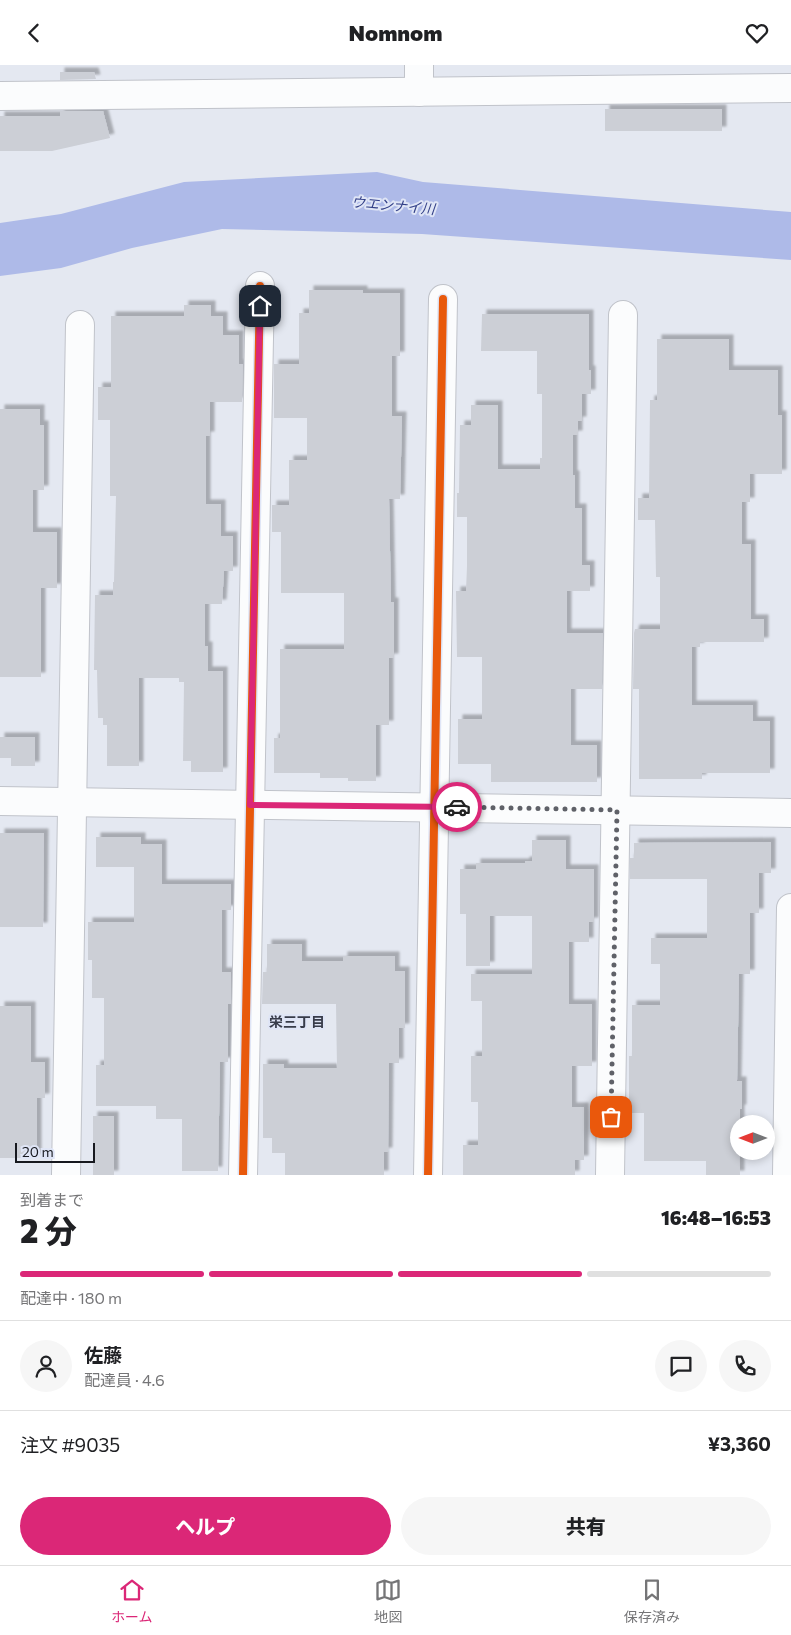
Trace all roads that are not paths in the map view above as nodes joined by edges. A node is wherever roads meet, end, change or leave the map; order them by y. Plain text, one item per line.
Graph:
1 (419, 65) edge
2 (791, 88) edge
3 (419, 92) junction
4 (0, 96) edge
5 (260, 286) dead end
6 (443, 299) dead end
7 (623, 315) dead end
8 (80, 325) dead end
9 (0, 801) edge
10 (72, 802) junction
11 (250, 805) junction
12 (435, 807) junction
13 (617, 810) junction
14 (791, 813) edge
15 (791, 908) edge
16 (66, 1175) edge
17 (243, 1175) edge
18 (428, 1175) edge
19 (610, 1175) edge
20 (787, 1175) edge

1 - 3 street
2 - 3 street
3 - 4 street
5 - 11 street
6 - 12 street
7 - 13 street
8 - 10 street
9 - 10 street
10 - 11 street
10 - 16 street
11 - 12 street
11 - 17 street
12 - 13 street
12 - 18 street
13 - 14 street
13 - 19 street
15 - 20 street

